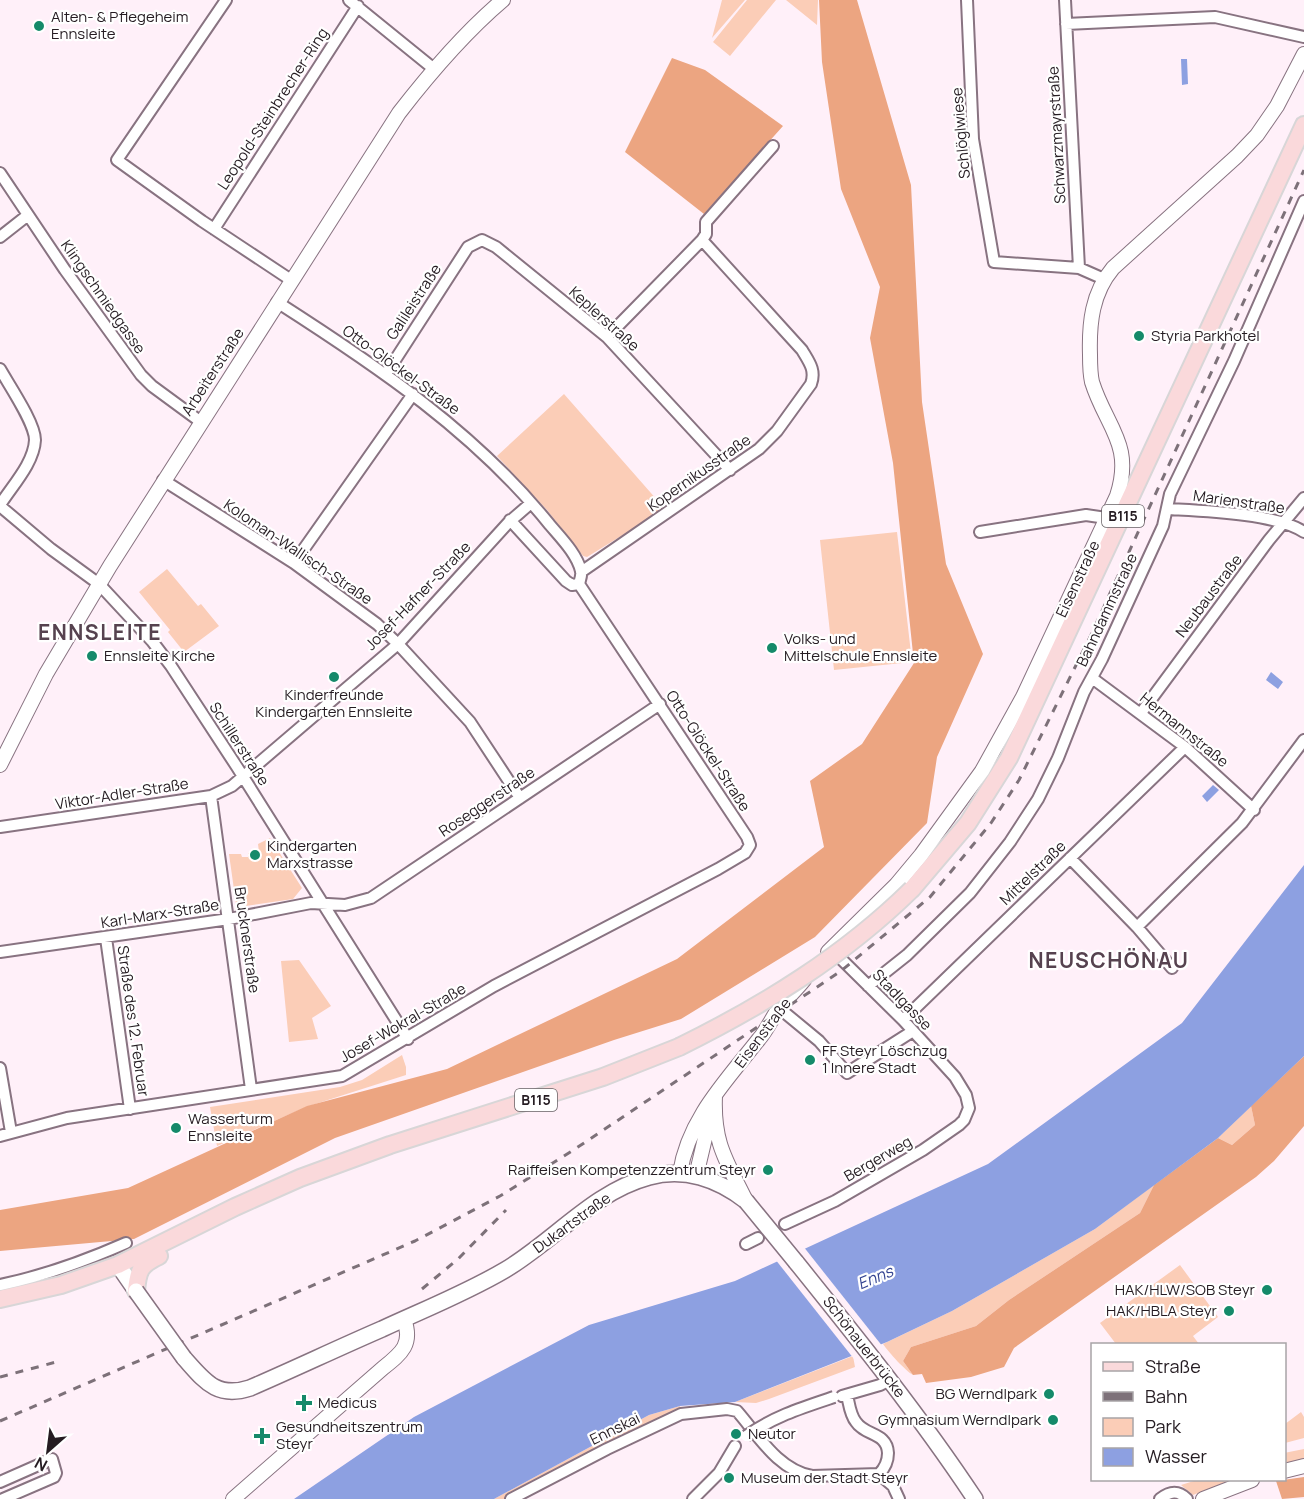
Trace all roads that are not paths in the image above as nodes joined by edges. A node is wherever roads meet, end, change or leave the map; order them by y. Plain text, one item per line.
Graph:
1 (226, 0) edge
2 (504, 0) edge
3 (967, 0) edge
4 (1065, 0) edge
5 (353, 3) edge
6 (1066, 24) junction
7 (1304, 37) edge
8 (1304, 54) edge
9 (434, 69) junction
10 (1304, 126) edge
11 (773, 146) dead end
12 (0, 172) edge
13 (1304, 201) edge
14 (28, 215) junction
15 (214, 229) junction
16 (0, 237) edge
17 (702, 240) junction
18 (468, 247) joint
19 (1079, 268) junction
20 (1104, 279) junction
21 (291, 280) junction
22 (278, 302) junction
23 (607, 337) junction
24 (0, 369) edge
25 (386, 374) junction
26 (413, 394) junction
27 (201, 422) junction
28 (730, 470) junction
29 (163, 480) junction
30 (1304, 498) edge
31 (531, 502) junction
32 (0, 505) edge
33 (1168, 509) junction
34 (1106, 518) junction
35 (510, 520) junction
36 (1284, 522) junction
37 (980, 532) dead end
38 (1304, 532) edge
39 (294, 563) junction
40 (581, 572) junction
41 (99, 584) junction
42 (579, 584) junction
43 (398, 644) junction
44 (1092, 678) junction
45 (660, 704) junction
46 (1141, 713) junction
47 (1304, 740) edge
48 (1185, 747) junction
49 (0, 765) edge
50 (243, 778) junction
51 (211, 796) junction
52 (520, 798) junction
53 (1254, 810) junction
54 (0, 827) edge
55 (750, 845) joint
56 (1070, 858) junction
57 (324, 904) junction
58 (229, 919) junction
59 (1137, 927) junction
60 (106, 938) junction
61 (831, 949) junction
62 (0, 952) edge
63 (1173, 968) dead end
64 (868, 986) junction
65 (779, 1008) junction
66 (903, 1020) junction
67 (913, 1031) junction
68 (408, 1039) junction
69 (0, 1068) edge
70 (251, 1089) junction
71 (715, 1096) junction
72 (969, 1102) joint
73 (130, 1109) junction
74 (12, 1132) junction
75 (0, 1136) edge
76 (680, 1173) junction
77 (696, 1176) junction
78 (746, 1201) junction
79 (785, 1224) dead end
80 (192, 1230) junction
81 (758, 1238) dead end
82 (126, 1243) dead end
83 (746, 1244) dead end
84 (118, 1265) junction
85 (0, 1285) edge
86 (136, 1291) junction
87 (0, 1299) edge
88 (404, 1319) junction
89 (890, 1380) junction
90 (847, 1395) junction
91 (746, 1436) dead end
92 (735, 1446) dead end
93 (1304, 1466) edge
94 (1286, 1470) edge
95 (879, 1474) junction
96 (1247, 1481) edge
97 (0, 1482) edge
98 (3, 1499) edge
99 (233, 1499) edge
100 (511, 1499) edge
101 (693, 1499) edge
102 (899, 1499) edge
103 (975, 1499) edge
104 (1160, 1499) edge
105 (1187, 1499) edge
106 (1203, 1499) edge

1 - 15 street
2 - 9 street, Arbeiterstraße
3 - 19 street, Schlöglwiese
4 - 6 street, Schwarzmayrstraße
5 - 9 street, Leopold-Steinbrecher-Ring
5 - 15 street, Leopold-Steinbrecher-Ring
6 - 7 street
6 - 19 street, Schwarzmayrstraße
8 - 20 street, Eisenstraße
9 - 21 street, Arbeiterstraße
10 - 80 main road, Eisenstraße / B115, bridge
11 - 17 street
12 - 14 street, Klingschmiedgasse
13 - 33 street, Bahndammstraße
14 - 16 street
14 - 27 street, Klingschmiedgasse
15 - 21 street
17 - 23 street
17 - 28 street, Kopernikusstraße
18 - 23 street, Keplerstraße
18 - 25 street, Galileistraße
19 - 20 street
20 - 34 street, Eisenstraße
21 - 22 street, Arbeiterstraße
22 - 25 street, Otto-Glöckel-Straße
22 - 27 street, Arbeiterstraße
23 - 28 street, Keplerstraße
24 - 32 street
25 - 26 street, Otto-Glöckel-Straße
26 - 31 street, Otto-Glöckel-Straße
26 - 39 street
27 - 29 street, Arbeiterstraße
28 - 40 street, Kopernikusstraße
29 - 39 street, Koloman-Wallisch-Straße
29 - 41 street, Arbeiterstraße
30 - 36 street, Neubaustraße
31 - 35 street, Josef-Hafner-Straße
31 - 40 street, Otto-Glöckel-Straße
32 - 41 street, Schillerstraße
33 - 36 street, Marienstraße
33 - 44 street, Bahndammstraße
34 - 37 street
34 - 61 street, Eisenstraße
35 - 42 street, Otto-Glöckel-Straße
35 - 43 street, Josef-Hafner-Straße
36 - 38 street, Marienstraße
36 - 46 street, Neubaustraße
39 - 43 street, Koloman-Wallisch-Straße
40 - 42 street
41 - 49 street, Arbeiterstraße
41 - 50 street, Schillerstraße
42 - 45 street, Otto-Glöckel-Straße
43 - 50 street, Josef-Hafner-Straße
43 - 52 street, Koloman-Wallisch-Straße
44 - 46 street, Hermannstraße
44 - 64 street, Bahndammstraße
45 - 52 street, Roseggerstraße
45 - 55 street, Otto-Glöckel-Straße
46 - 48 street, Hermannstraße
47 - 53 street
48 - 53 street, Hermannstraße
48 - 56 street, Mittelstraße
50 - 51 street, Viktor-Adler-Straße
50 - 57 street, Schillerstraße
51 - 54 street, Viktor-Adler-Straße
51 - 58 street, Brucknerstraße
52 - 57 street, Roseggerstraße
53 - 59 street
55 - 68 street, Josef-Wokral-Straße
56 - 59 street
56 - 66 street, Mittelstraße
57 - 58 street, Karl-Marx-Straße
57 - 68 street, Schillerstraße
58 - 60 street, Karl-Marx-Straße
58 - 70 street, Brucknerstraße
59 - 63 street
60 - 62 street, Karl-Marx-Straße
60 - 73 street, Straße des 12. Februar
61 - 64 street, Stadlgasse
61 - 65 street, Eisenstraße
64 - 66 street, Stadlgasse
65 - 67 street
65 - 71 street, Eisenstraße
66 - 67 street, Stadlgasse
67 - 72 street, Stadlgasse
68 - 70 street, Josef-Wokral-Straße
69 - 74 street
70 - 73 street, Josef-Wokral-Straße
71 - 76 street, Eisenstraße
71 - 77 street, Eisenstraße
71 - 78 street
72 - 79 street, Bergerweg
73 - 74 street, Josef-Wokral-Straße
74 - 75 street, Josef-Wokral-Straße
76 - 77 main road, Dukartstraße
76 - 88 main road, Dukartstraße
77 - 78 main road, Dukartstraße
78 - 89 main road, Schönauerbrücke, bridge
80 - 84 main road, B115
80 - 86 main road
81 - 83 street
82 - 85 street
84 - 86 main road, Dukartstraße
84 - 87 main road, B115
86 - 88 main road, Dukartstraße, bridge
88 - 99 street
89 - 90 street
89 - 103 main road, Schönauerbrücke
90 - 91 street, bridge
90 - 95 street
92 - 101 street
93 - 94 street
95 - 100 street, Ennskai
95 - 102 street
96 - 106 street
97 - 98 street
104 - 105 street

